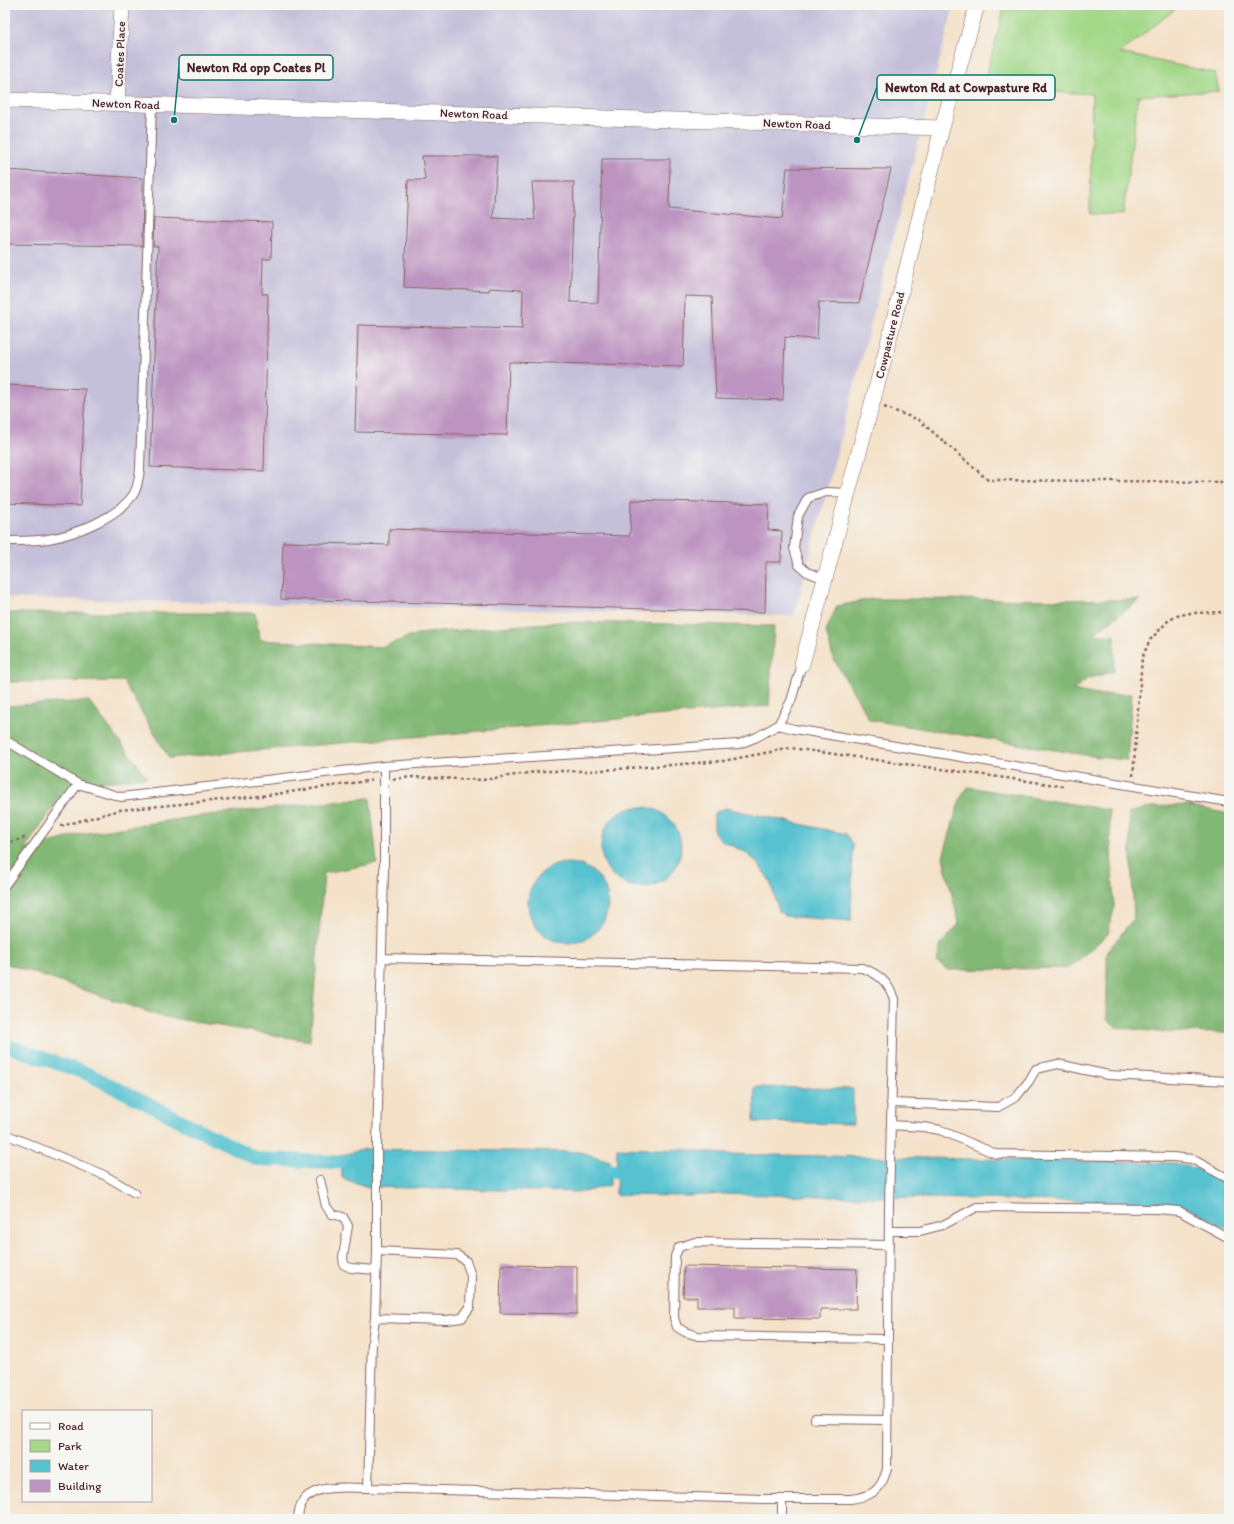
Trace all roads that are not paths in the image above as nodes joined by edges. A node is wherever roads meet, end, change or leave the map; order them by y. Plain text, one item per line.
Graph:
1 (122, 5) edge
2 (976, 5) edge
3 (5, 100) edge
4 (118, 104) junction
5 (152, 105) junction
6 (942, 128) junction
7 (848, 493) junction
8 (5, 541) edge
9 (825, 579) junction
10 (802, 664) joint
11 (778, 725) junction
12 (5, 740) edge
13 (384, 766) junction
14 (78, 784) junction
15 (1229, 802) edge
16 (5, 885) edge
17 (383, 958) junction
18 (1229, 1081) edge
19 (891, 1103) junction
20 (891, 1124) junction
21 (5, 1134) edge
22 (1229, 1179) edge
23 (320, 1180) dead end
24 (135, 1193) dead end
25 (889, 1231) junction
26 (1229, 1238) edge
27 (889, 1245) junction
28 (377, 1251) junction
29 (376, 1270) junction
30 (375, 1318) junction
31 (888, 1339) junction
32 (816, 1419) dead end
33 (887, 1420) junction
34 (368, 1488) junction
35 (782, 1499) junction
36 (298, 1519) edge
37 (782, 1519) edge

1 - 4 street, Coates Place
2 - 6 street, Cowpasture Road
3 - 4 street, Newton Road
4 - 5 street, Newton Road
5 - 6 street, Newton Road
5 - 8 lane
6 - 7 street, Cowpasture Road
7 - 9 street, Cowpasture Road
7 - 9 lane
9 - 10 street, Cowpasture Road
10 - 11 lane
11 - 13 lane
11 - 15 lane
12 - 14 lane
13 - 14 lane
13 - 17 lane
14 - 16 lane
17 - 19 lane
17 - 28 lane
18 - 19 lane
19 - 20 lane
20 - 22 lane
20 - 25 lane
21 - 24 lane
23 - 29 lane
25 - 26 lane
25 - 27 lane
27 - 31 lane
27 - 31 lane
28 - 29 lane
28 - 30 lane
29 - 30 lane
30 - 34 lane
31 - 33 lane
32 - 33 lane
33 - 35 lane
34 - 35 lane
34 - 36 lane
35 - 37 lane

